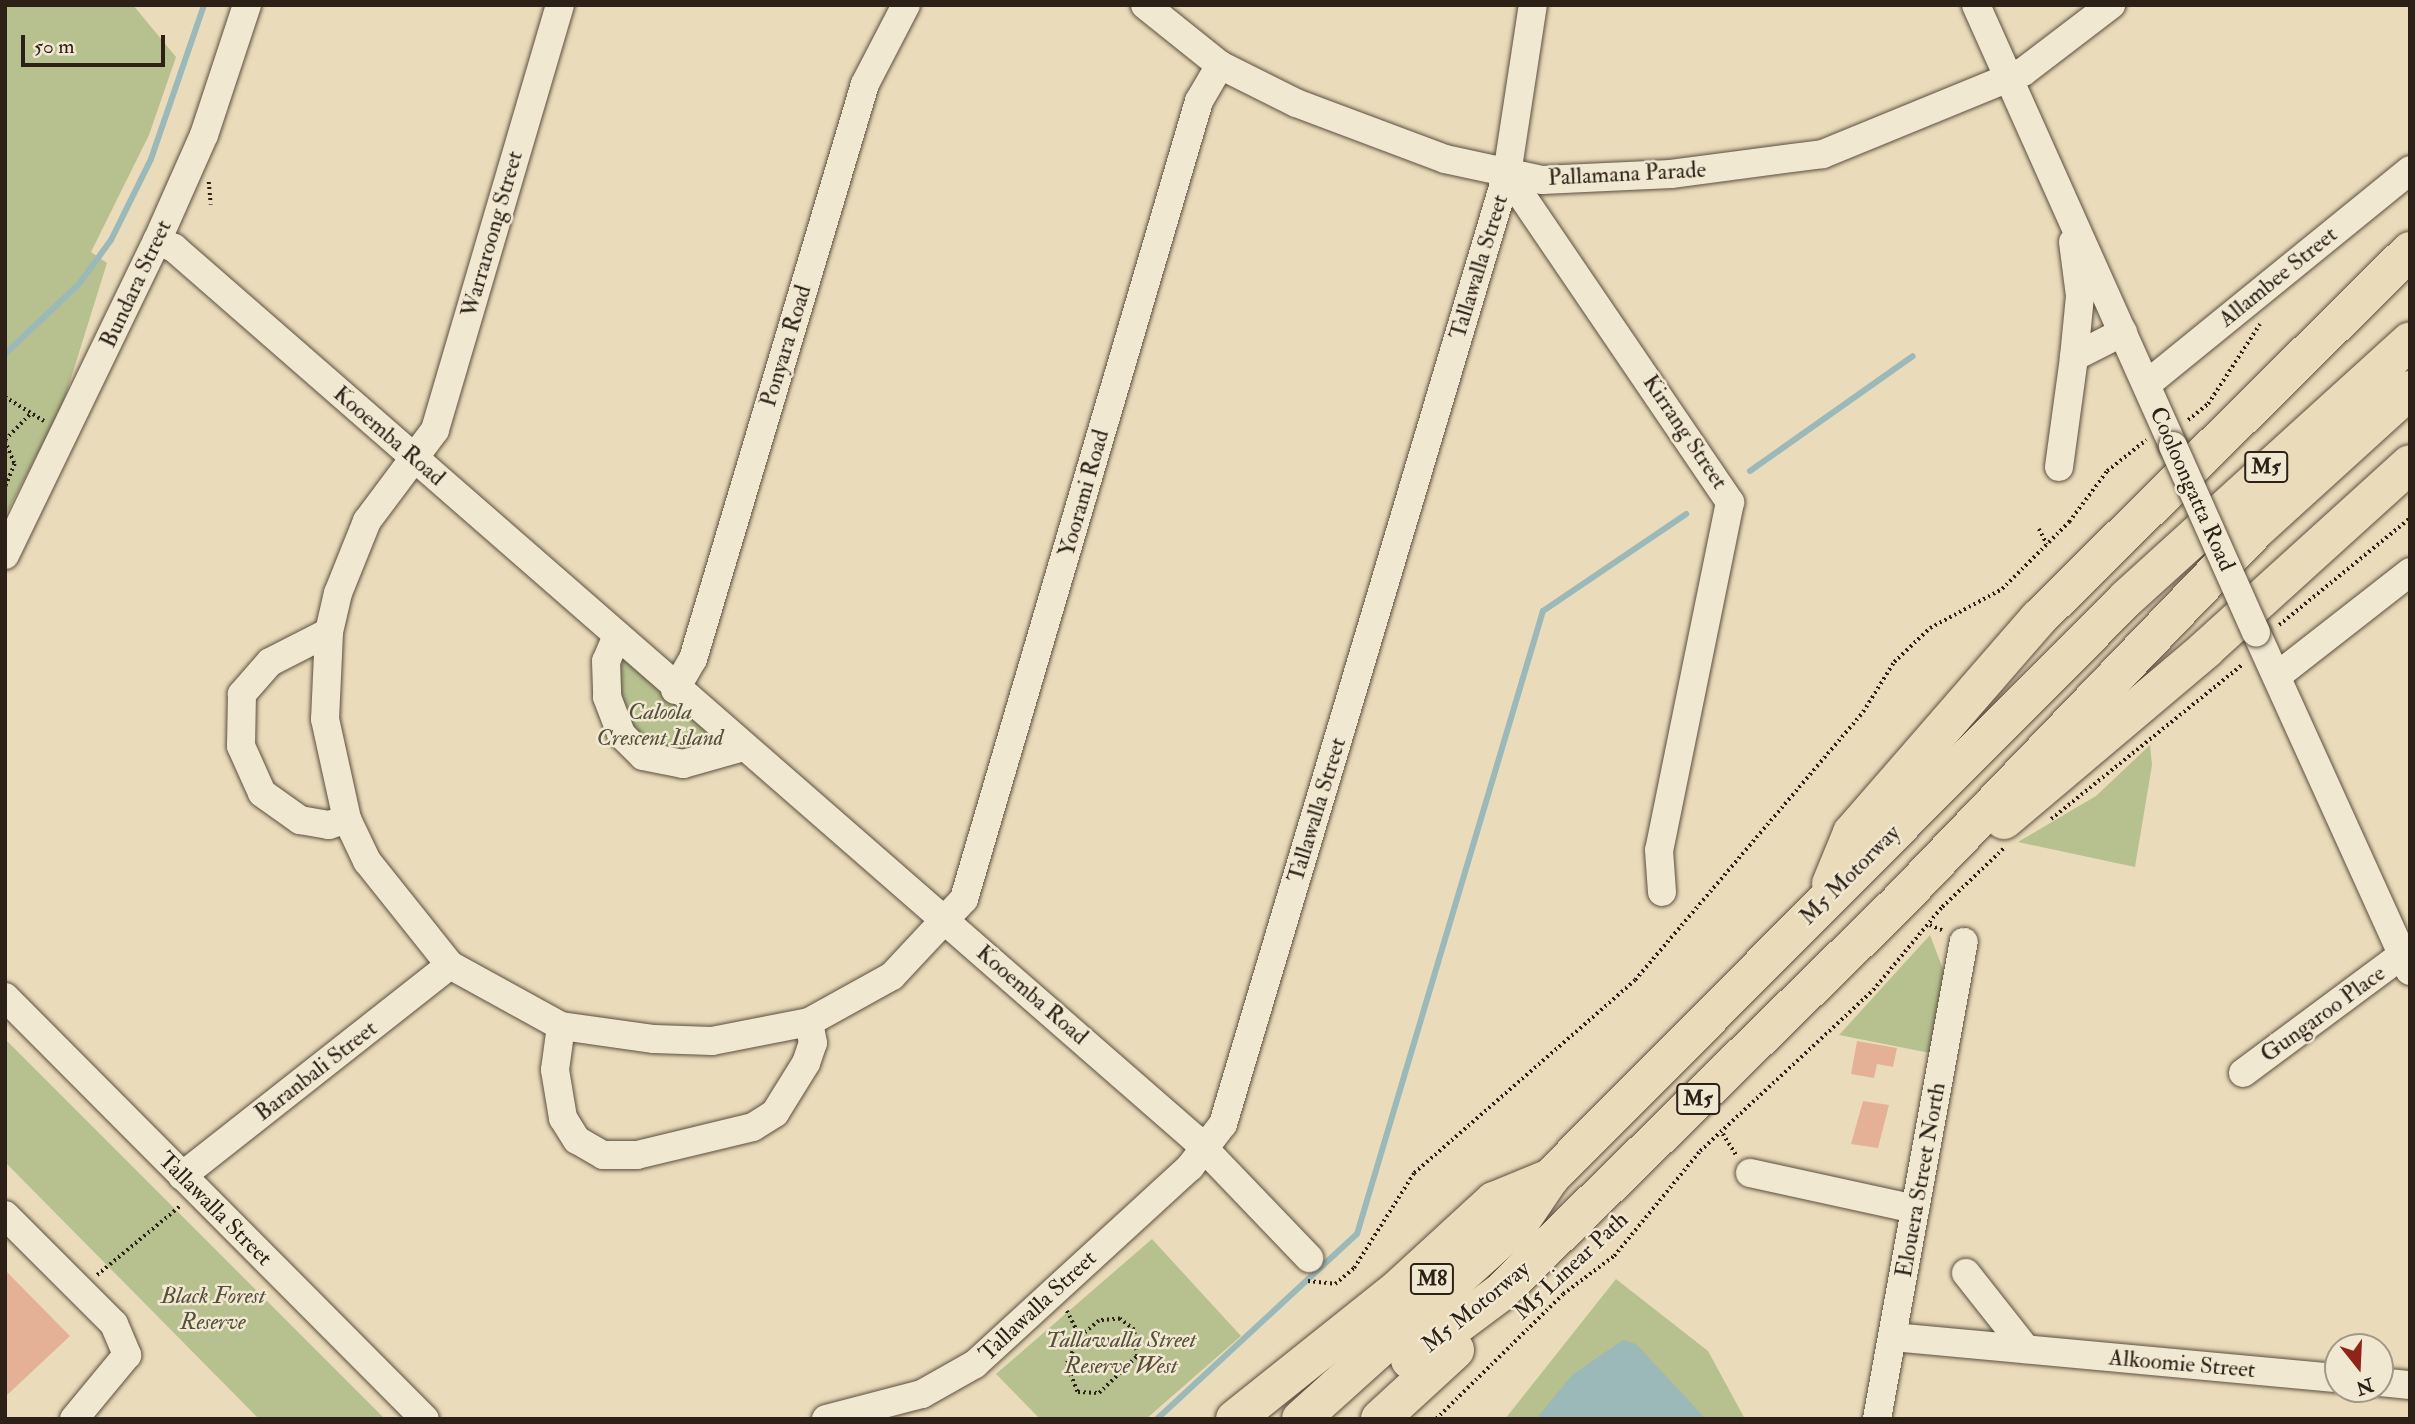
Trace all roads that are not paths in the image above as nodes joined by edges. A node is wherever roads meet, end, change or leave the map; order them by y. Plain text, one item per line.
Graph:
1 (247, 5) edge
2 (559, 5) edge
3 (906, 5) edge
4 (1145, 5) edge
5 (1533, 5) edge
6 (1976, 5) edge
7 (2111, 5) edge
8 (1220, 65) junction
9 (2008, 78) junction
10 (2410, 170) edge
11 (1507, 174) junction
12 (2070, 214) junction
13 (157, 241) junction
14 (2410, 251) edge
15 (2123, 332) junction
16 (2410, 341) edge
17 (2074, 357) junction
18 (2147, 384) junction
19 (2410, 390) edge
20 (414, 458) junction
21 (2410, 464) edge
22 (2059, 467) dead end
23 (5, 555) edge
24 (2410, 572) edge
25 (328, 632) junction
26 (616, 638) junction
27 (2277, 676) junction
28 (675, 690) junction
29 (740, 748) junction
30 (346, 819) junction
31 (1662, 892) dead end
32 (1824, 901) junction
33 (1896, 905) junction
34 (948, 922) junction
35 (1964, 942) dead end
36 (2406, 963) edge
37 (450, 965) junction
38 (5, 997) edge
39 (809, 1022) junction
40 (561, 1026) junction
41 (2243, 1073) dead end
42 (1207, 1149) junction
43 (1750, 1173) dead end
44 (1549, 1178) junction
45 (190, 1184) junction
46 (1915, 1209) junction
47 (5, 1215) edge
48 (1311, 1272) road end
49 (1966, 1273) dead end
50 (1500, 1293) junction
51 (1893, 1337) junction
52 (2026, 1349) junction
53 (2324, 1377) edge
54 (74, 1419) edge
55 (425, 1419) edge
56 (826, 1419) edge
57 (1235, 1419) edge
58 (1267, 1419) edge
59 (1301, 1419) edge
60 (1341, 1419) edge
61 (1380, 1419) edge
62 (1402, 1419) edge
63 (1877, 1419) edge

1 - 13 street, Bundara Street
2 - 20 street, Warraroong Street
3 - 28 street, Ponyara Road
4 - 8 street, Pallamana Parade
5 - 11 street, Tallawalla Street
6 - 9 street, Cooloongatta Road
7 - 9 street, Pallamana Parade
8 - 11 street, Pallamana Parade
8 - 34 street, Yoorami Road
9 - 11 street, Pallamana Parade
9 - 12 street, Cooloongatta Road
10 - 18 street, Allambee Street
11 - 31 street, Kirrang Street
11 - 42 street, Tallawalla Street
12 - 15 street, Cooloongatta Road
12 - 17 street
13 - 20 street, Kooemba Road
13 - 23 street, Bundara Street
14 - 32 highway
15 - 17 street
15 - 18 street, Cooloongatta Road
16 - 32 highway, M5 Motorway / M5
17 - 22 street
18 - 27 street, Cooloongatta Road, bridge
19 - 33 highway, M5 Motorway / M5
20 - 25 street, Warraroong Street
20 - 26 street, Kooemba Road
21 - 33 highway
24 - 27 street
25 - 30 street, Warraroong Street
25 - 30 street
26 - 28 street, Kooemba Road
26 - 29 street
27 - 36 street, Cooloongatta Road
28 - 29 street, Kooemba Road
29 - 34 street, Kooemba Road
30 - 37 street, Warraroong Street
32 - 44 highway, M5 Motorway / M5
33 - 50 highway, M5 Motorway / M5
34 - 39 street
34 - 42 street, Kooemba Road
35 - 46 street, Elouera Street North
36 - 41 street, Gungaroo Place
37 - 40 street, Warraroong Street
37 - 45 street, Baranbali Street
38 - 45 street, Tallawalla Street
39 - 40 street
39 - 40 street
42 - 48 street, Kooemba Road
42 - 56 street, Tallawalla Street
43 - 46 street
44 - 57 highway
44 - 58 highway, M8
44 - 59 highway, M5 Motorway / M5
45 - 55 street, Tallawalla Street
46 - 51 street, Elouera Street North
47 - 54 street
49 - 52 street
50 - 60 highway, M5 Motorway / M5
50 - 61 highway, M8
50 - 62 highway
51 - 52 street, Alkoomie Street
51 - 63 street, Elouera Street North
52 - 53 street, Alkoomie Street

